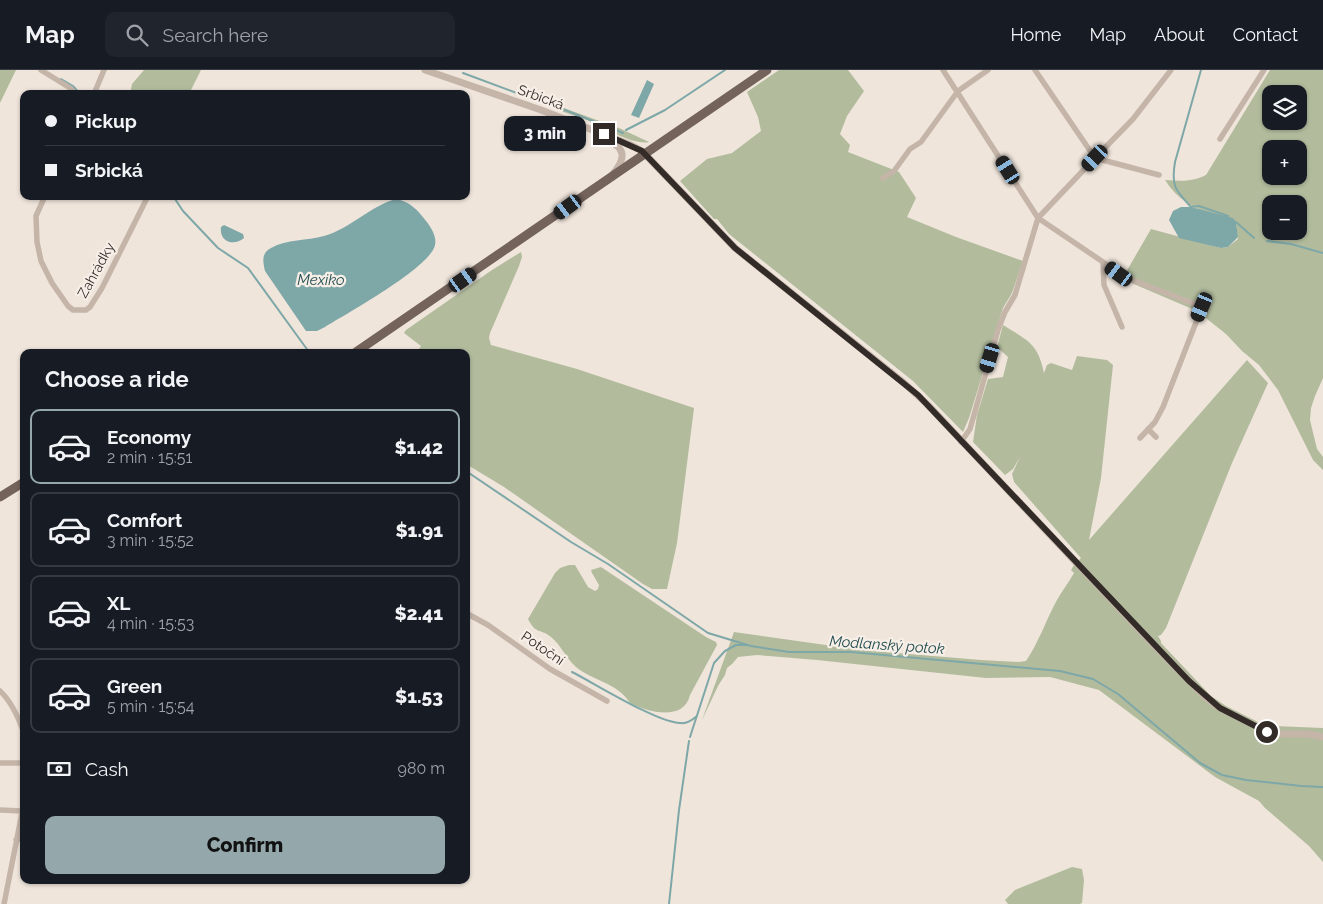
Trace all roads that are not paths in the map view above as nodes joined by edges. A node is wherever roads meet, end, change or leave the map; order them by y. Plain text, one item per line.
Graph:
1 (41, 70) edge
2 (104, 70) edge
3 (424, 70) edge
4 (766, 70) edge
5 (943, 70) edge
6 (988, 70) edge
7 (1035, 70) edge
8 (1171, 70) edge
9 (1264, 70) edge
10 (72, 90) edge
11 (96, 90) edge
12 (958, 91) junction
13 (590, 129) junction
14 (1220, 139) dead end
15 (646, 154) junction
16 (1095, 158) junction
17 (1159, 175) dead end
18 (883, 178) dead end
19 (608, 179) junction
20 (43, 200) edge
21 (146, 200) edge
22 (1038, 218) junction
23 (1102, 262) junction
24 (1122, 327) dead end
25 (360, 349) edge
26 (1148, 429) junction
27 (1156, 437) dead end
28 (1140, 438) dead end
29 (961, 442) junction
30 (20, 484) edge
31 (0, 497) edge
32 (470, 614) edge
33 (1, 693) edge
34 (607, 701) dead end
35 (20, 721) edge
36 (1323, 738) edge
37 (0, 763) edge
38 (20, 763) edge
39 (0, 810) edge
40 (20, 811) edge
41 (20, 821) edge
42 (20, 839) edge
43 (16, 840) junction
44 (4, 904) edge

1 - 10 street
2 - 11 street
3 - 13 street, Srbická
4 - 15 main road
5 - 12 street
6 - 12 street
7 - 16 street
8 - 16 street
9 - 14 street
12 - 18 street
12 - 22 street
13 - 15 street, Srbická
13 - 19 street
15 - 19 main road
15 - 29 street, Srbická
16 - 17 street
16 - 22 street
19 - 25 main road
20 - 21 street, Zahrádky
22 - 23 street
22 - 29 street
23 - 24 street
23 - 26 street
26 - 27 street
26 - 28 street
29 - 36 street, Srbická
30 - 31 main road
32 - 34 street, Potoční
33 - 35 street
37 - 38 street
39 - 40 street
41 - 43 street
42 - 43 street
43 - 44 street

